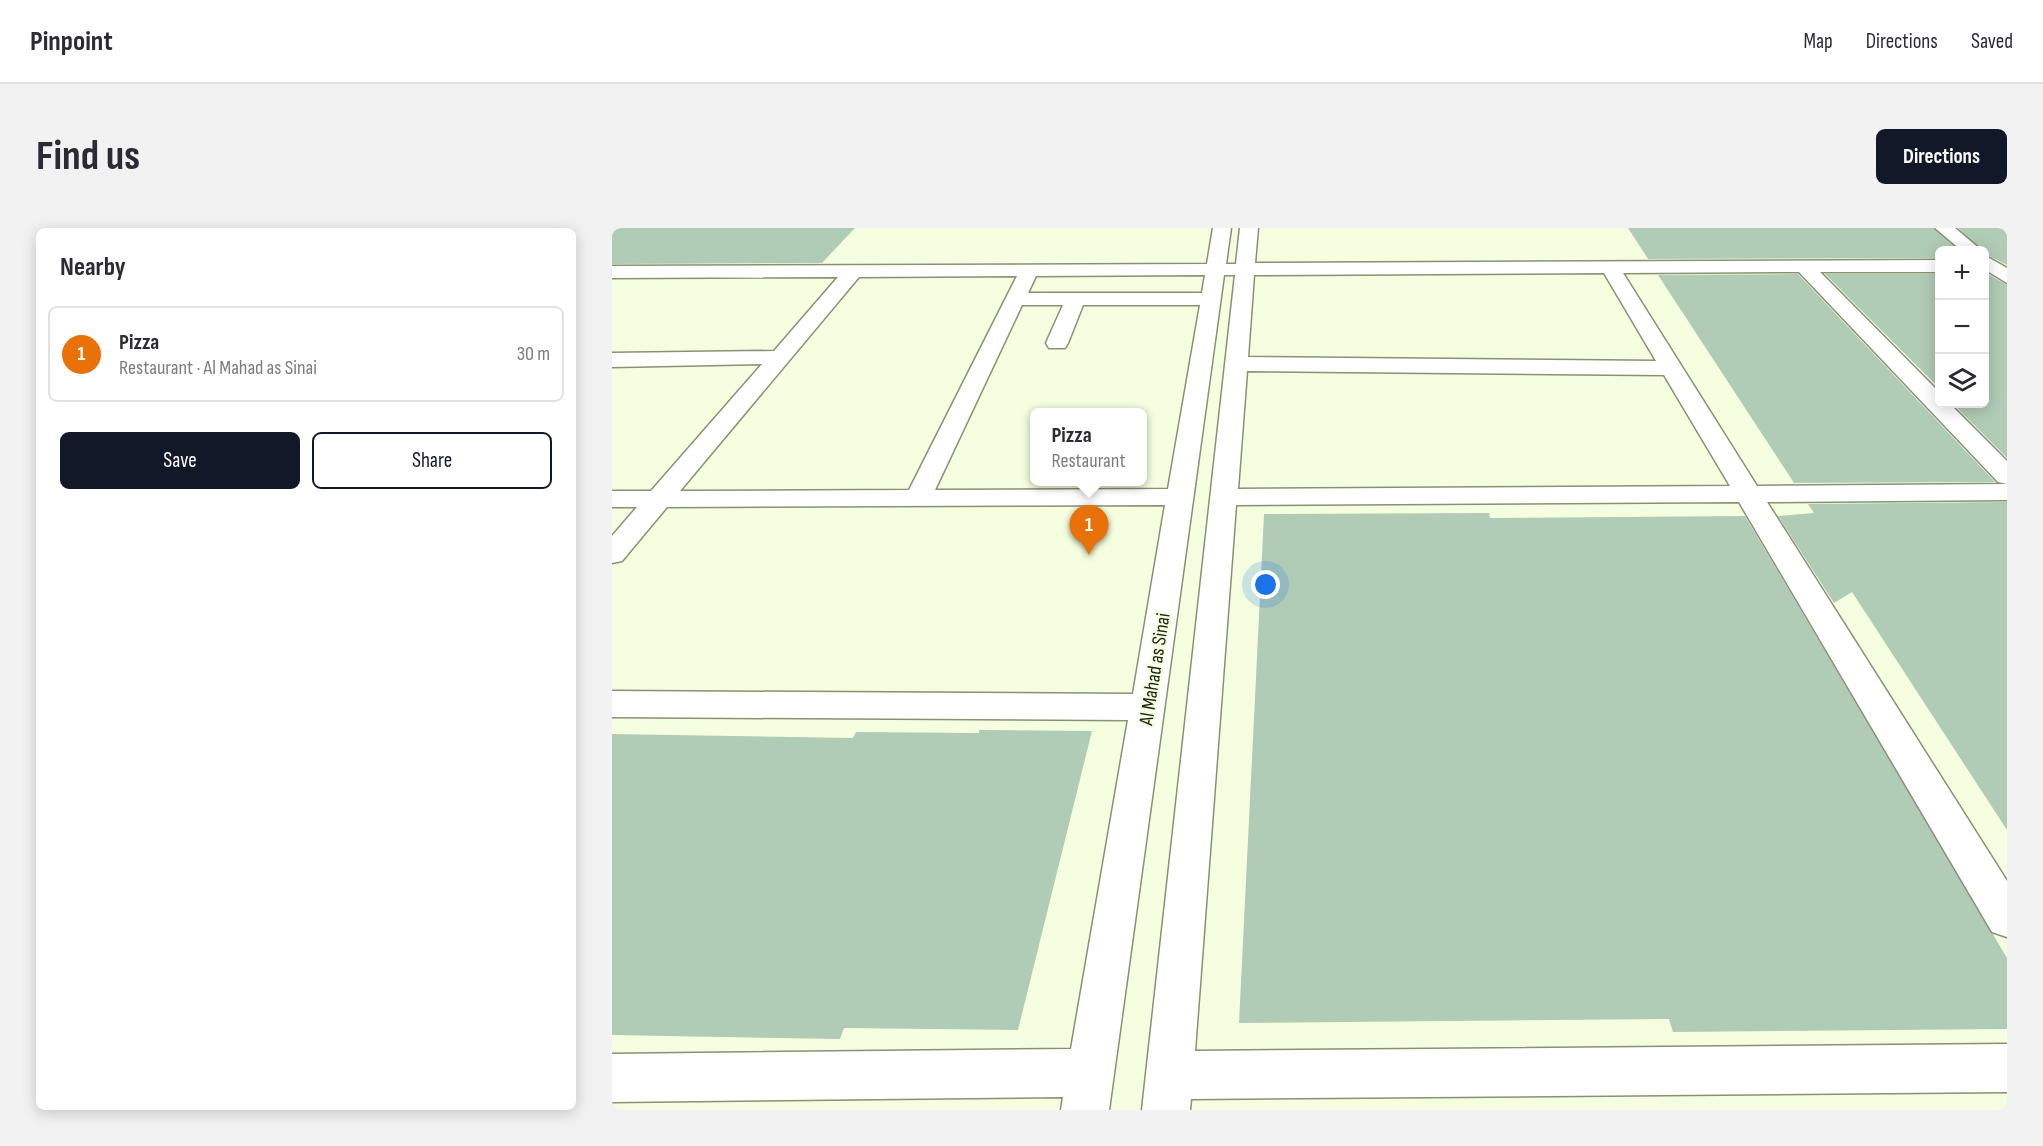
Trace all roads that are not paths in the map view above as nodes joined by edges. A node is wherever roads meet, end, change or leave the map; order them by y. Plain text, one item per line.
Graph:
1 (1222, 228) edge
2 (1249, 228) edge
3 (1944, 228) edge
4 (1967, 246) edge
5 (1935, 266) edge
6 (1610, 267) junction
7 (1804, 267) junction
8 (855, 269) junction
9 (1030, 269) junction
10 (612, 272) edge
11 (1225, 279) junction
12 (1015, 299) junction
13 (1075, 299) junction
14 (1057, 343) dead end
15 (780, 357) junction
16 (612, 360) edge
17 (1237, 364) junction
18 (1673, 368) junction
19 (2007, 476) edge
20 (2007, 492) edge
21 (1750, 494) junction
22 (1181, 497) junction
23 (1224, 497) junction
24 (918, 498) junction
25 (612, 499) edge
26 (659, 499) junction
27 (612, 554) edge
28 (612, 704) edge
29 (1148, 707) junction
30 (2007, 918) edge
31 (2007, 1068) edge
32 (613, 1080) edge
33 (1088, 1091) edge
34 (1168, 1093) edge

1 - 11 street, Al Mahad as Sinai
2 - 11 street, Al Mahad as Sinai
3 - 4 street
5 - 7 street
6 - 7 street
6 - 11 street
6 - 18 street
7 - 19 street
8 - 9 street
8 - 10 street
8 - 15 street
9 - 11 street
9 - 12 street
11 - 13 street
11 - 17 street, Al Mahad as Sinai
11 - 22 street, Al Mahad as Sinai
12 - 13 street
12 - 24 street
13 - 14 street
15 - 16 street
15 - 26 street
17 - 18 street
17 - 23 street, Al Mahad as Sinai
18 - 21 street
20 - 21 street
21 - 23 street
21 - 30 street
22 - 24 street
22 - 29 street, Al Mahad as Sinai
23 - 34 street, Al Mahad as Sinai
24 - 26 street
25 - 26 street
26 - 27 street
28 - 29 street
29 - 33 street, Al Mahad as Sinai
31 - 34 street
32 - 33 street

